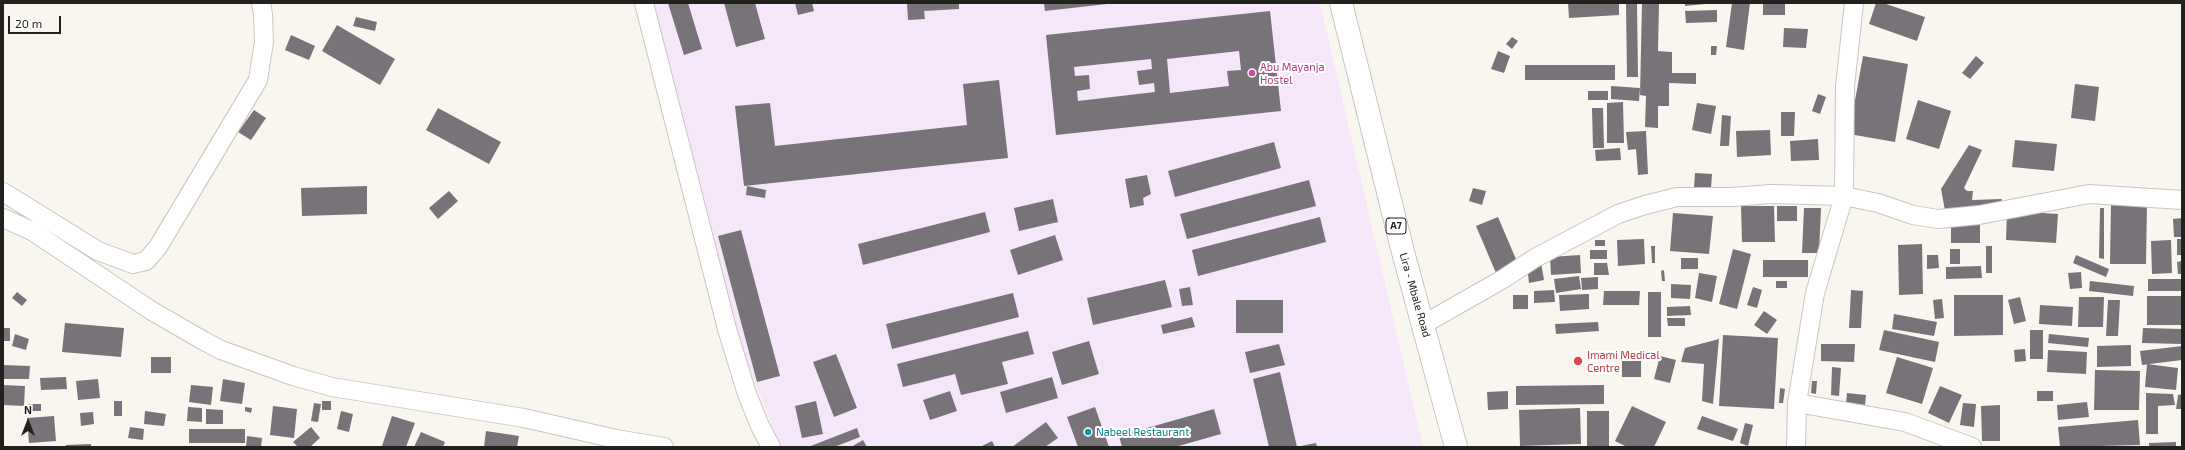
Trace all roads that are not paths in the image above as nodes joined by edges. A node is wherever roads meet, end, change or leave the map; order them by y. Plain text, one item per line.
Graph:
1 (261, 3) edge
2 (644, 3) edge
3 (1341, 3) edge
4 (1854, 3) edge
5 (3, 192) edge
6 (1844, 196) junction
7 (2182, 200) edge
8 (3, 218) edge
9 (1424, 324) junction
10 (1796, 403) junction
11 (664, 447) edge
12 (771, 447) edge
13 (1456, 447) edge
14 (1796, 447) edge
15 (1972, 447) edge

1 - 5 street
2 - 12 street
3 - 9 main road, Lira - Mbale Road / A7
4 - 6 street
6 - 7 street
6 - 9 street
6 - 10 street
8 - 11 street
9 - 13 main road, Lira - Mbale Road / A7
10 - 14 street
10 - 15 street

